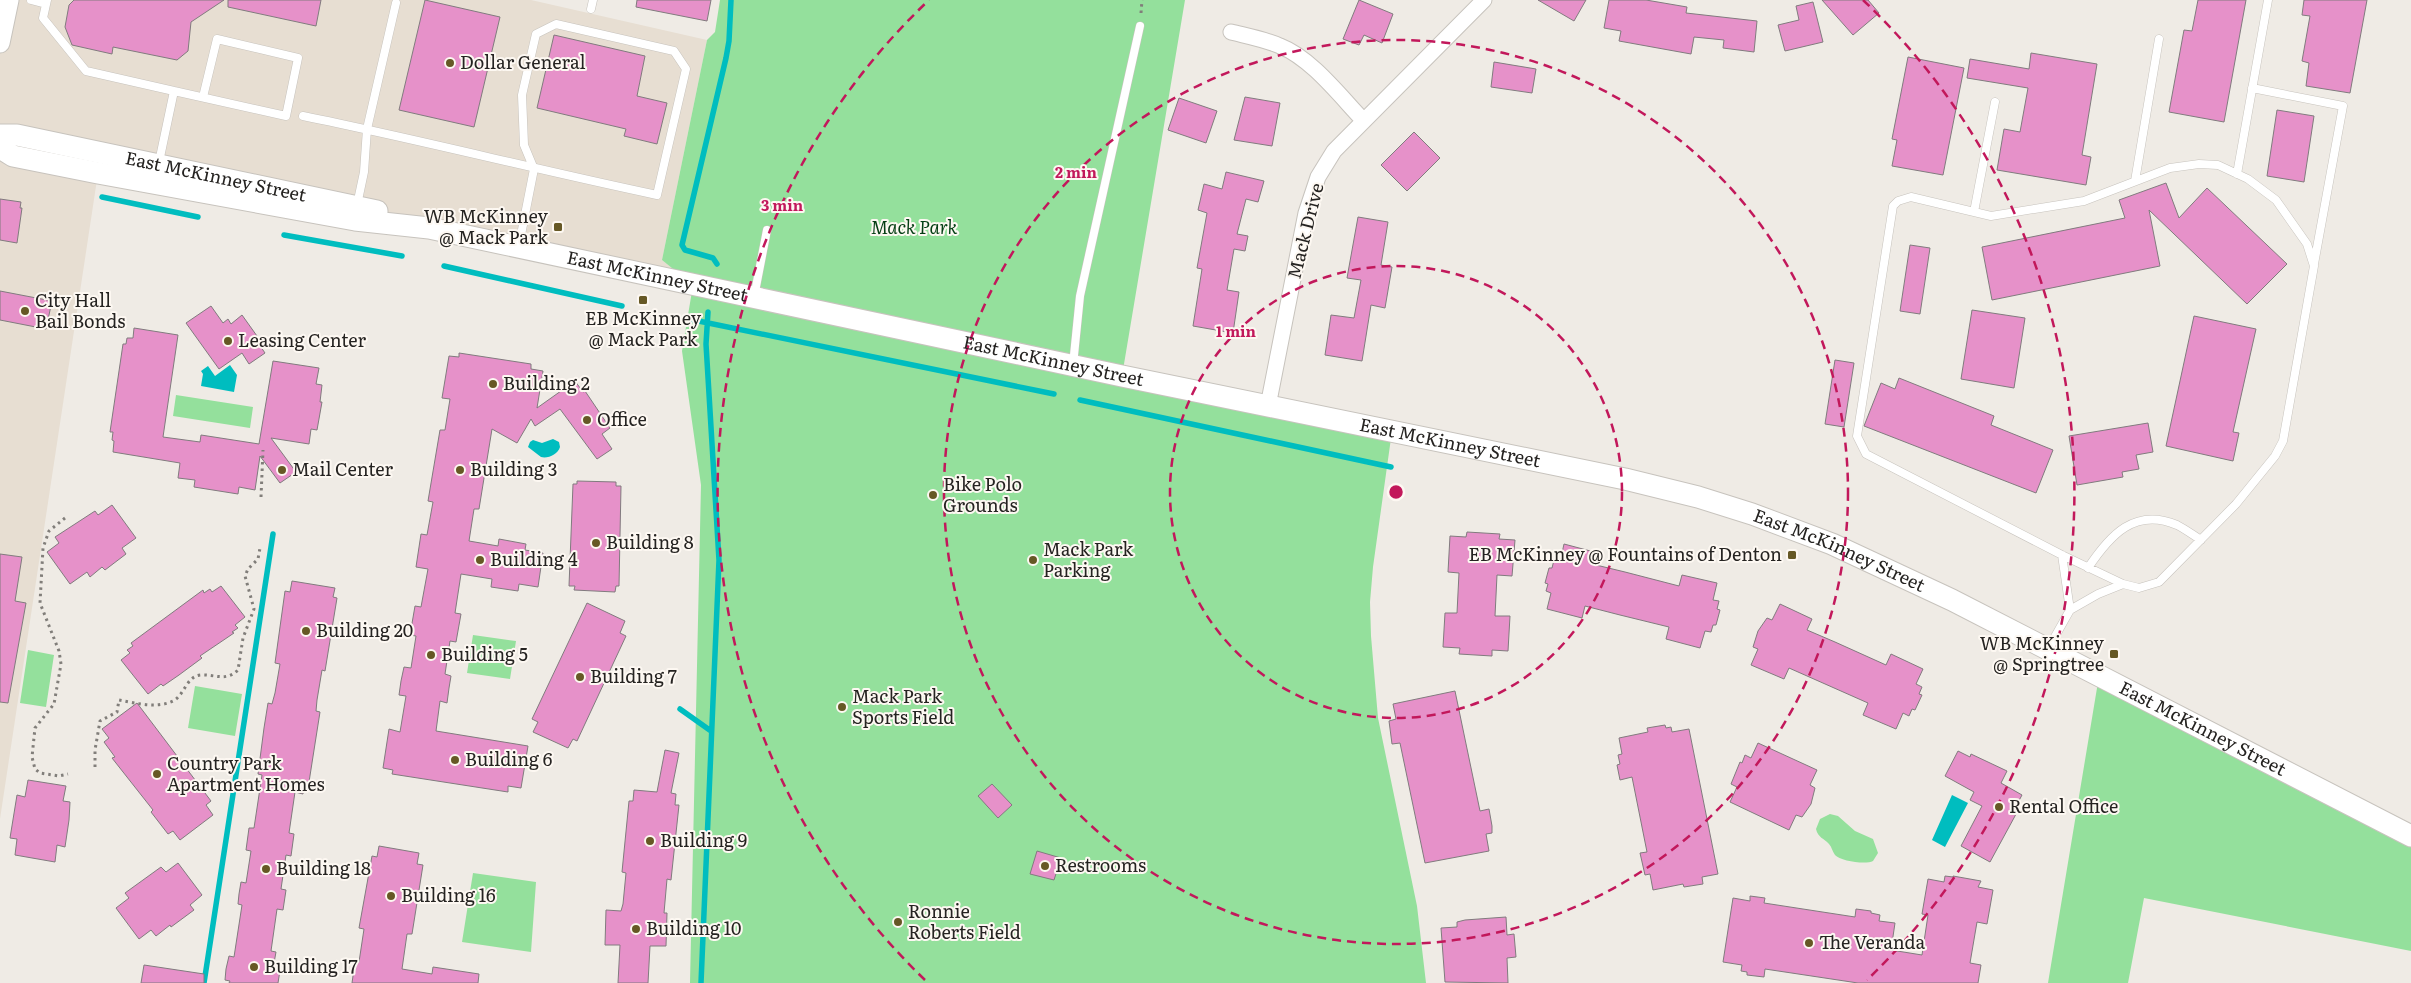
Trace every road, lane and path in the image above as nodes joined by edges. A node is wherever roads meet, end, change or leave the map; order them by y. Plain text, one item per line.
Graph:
1 (9, 0) edge
2 (31, 0) edge
3 (593, 0) edge
4 (1484, 0) edge
5 (2268, 0) edge
6 (47, 2) edge
7 (396, 3) dead end
8 (591, 9) dead end
9 (1140, 26) dead end
10 (1231, 32) dead end
11 (2159, 39) dead end
12 (0, 43) edge
13 (2252, 88) junction
14 (174, 91) junction
15 (203, 98) junction
16 (1995, 102) dead end
17 (303, 116) dead end
18 (1362, 120) junction
19 (367, 129) junction
20 (0, 135) edge
21 (0, 148) edge
22 (158, 164) junction
23 (534, 169) junction
24 (2237, 174) junction
25 (2136, 181) junction
26 (357, 205) junction
27 (1974, 212) junction
28 (429, 228) junction
29 (767, 230) dead end
30 (519, 247) junction
31 (2314, 266) junction
32 (754, 298) junction
33 (1073, 365) junction
34 (1268, 406) junction
35 (263, 450) dead end
36 (261, 497) dead end
37 (65, 518) dead end
38 (2200, 540) junction
39 (260, 548) dead end
40 (2062, 556) junction
41 (2088, 568) junction
42 (2123, 584) junction
43 (2070, 610) junction
44 (2048, 650) junction
45 (95, 767) dead end
46 (68, 774) dead end
47 (2411, 836) edge

1 - 12 street
2 - 6 lane
3 - 8 lane
4 - 18 street, Mack Drive
5 - 13 lane
6 - 14 lane
7 - 19 lane
9 - 33 lane
10 - 18 street
11 - 25 lane
13 - 24 lane
13 - 31 lane
14 - 15 lane
14 - 22 lane
15 - 15 lane
16 - 27 lane
17 - 19 lane
18 - 34 street, Mack Drive
19 - 23 lane
19 - 26 lane
20 - 22 main road, East McKinney Street
21 - 28 main road, East McKinney Street
22 - 26 main road, East McKinney Street
23 - 23 lane
23 - 30 lane
24 - 25 lane
24 - 31 lane
25 - 27 lane
26 - 28 main road, East McKinney Street
27 - 40 lane
28 - 30 main road, East McKinney Street
29 - 32 lane
30 - 32 main road, East McKinney Street
31 - 38 lane
32 - 33 main road, East McKinney Street
33 - 34 main road, East McKinney Street
34 - 44 main road, East McKinney Street
35 - 36 path
37 - 46 path
38 - 41 lane
38 - 42 lane
39 - 45 path
40 - 41 lane
40 - 43 lane
41 - 42 lane
42 - 43 lane
43 - 44 lane
44 - 47 main road, East McKinney Street

